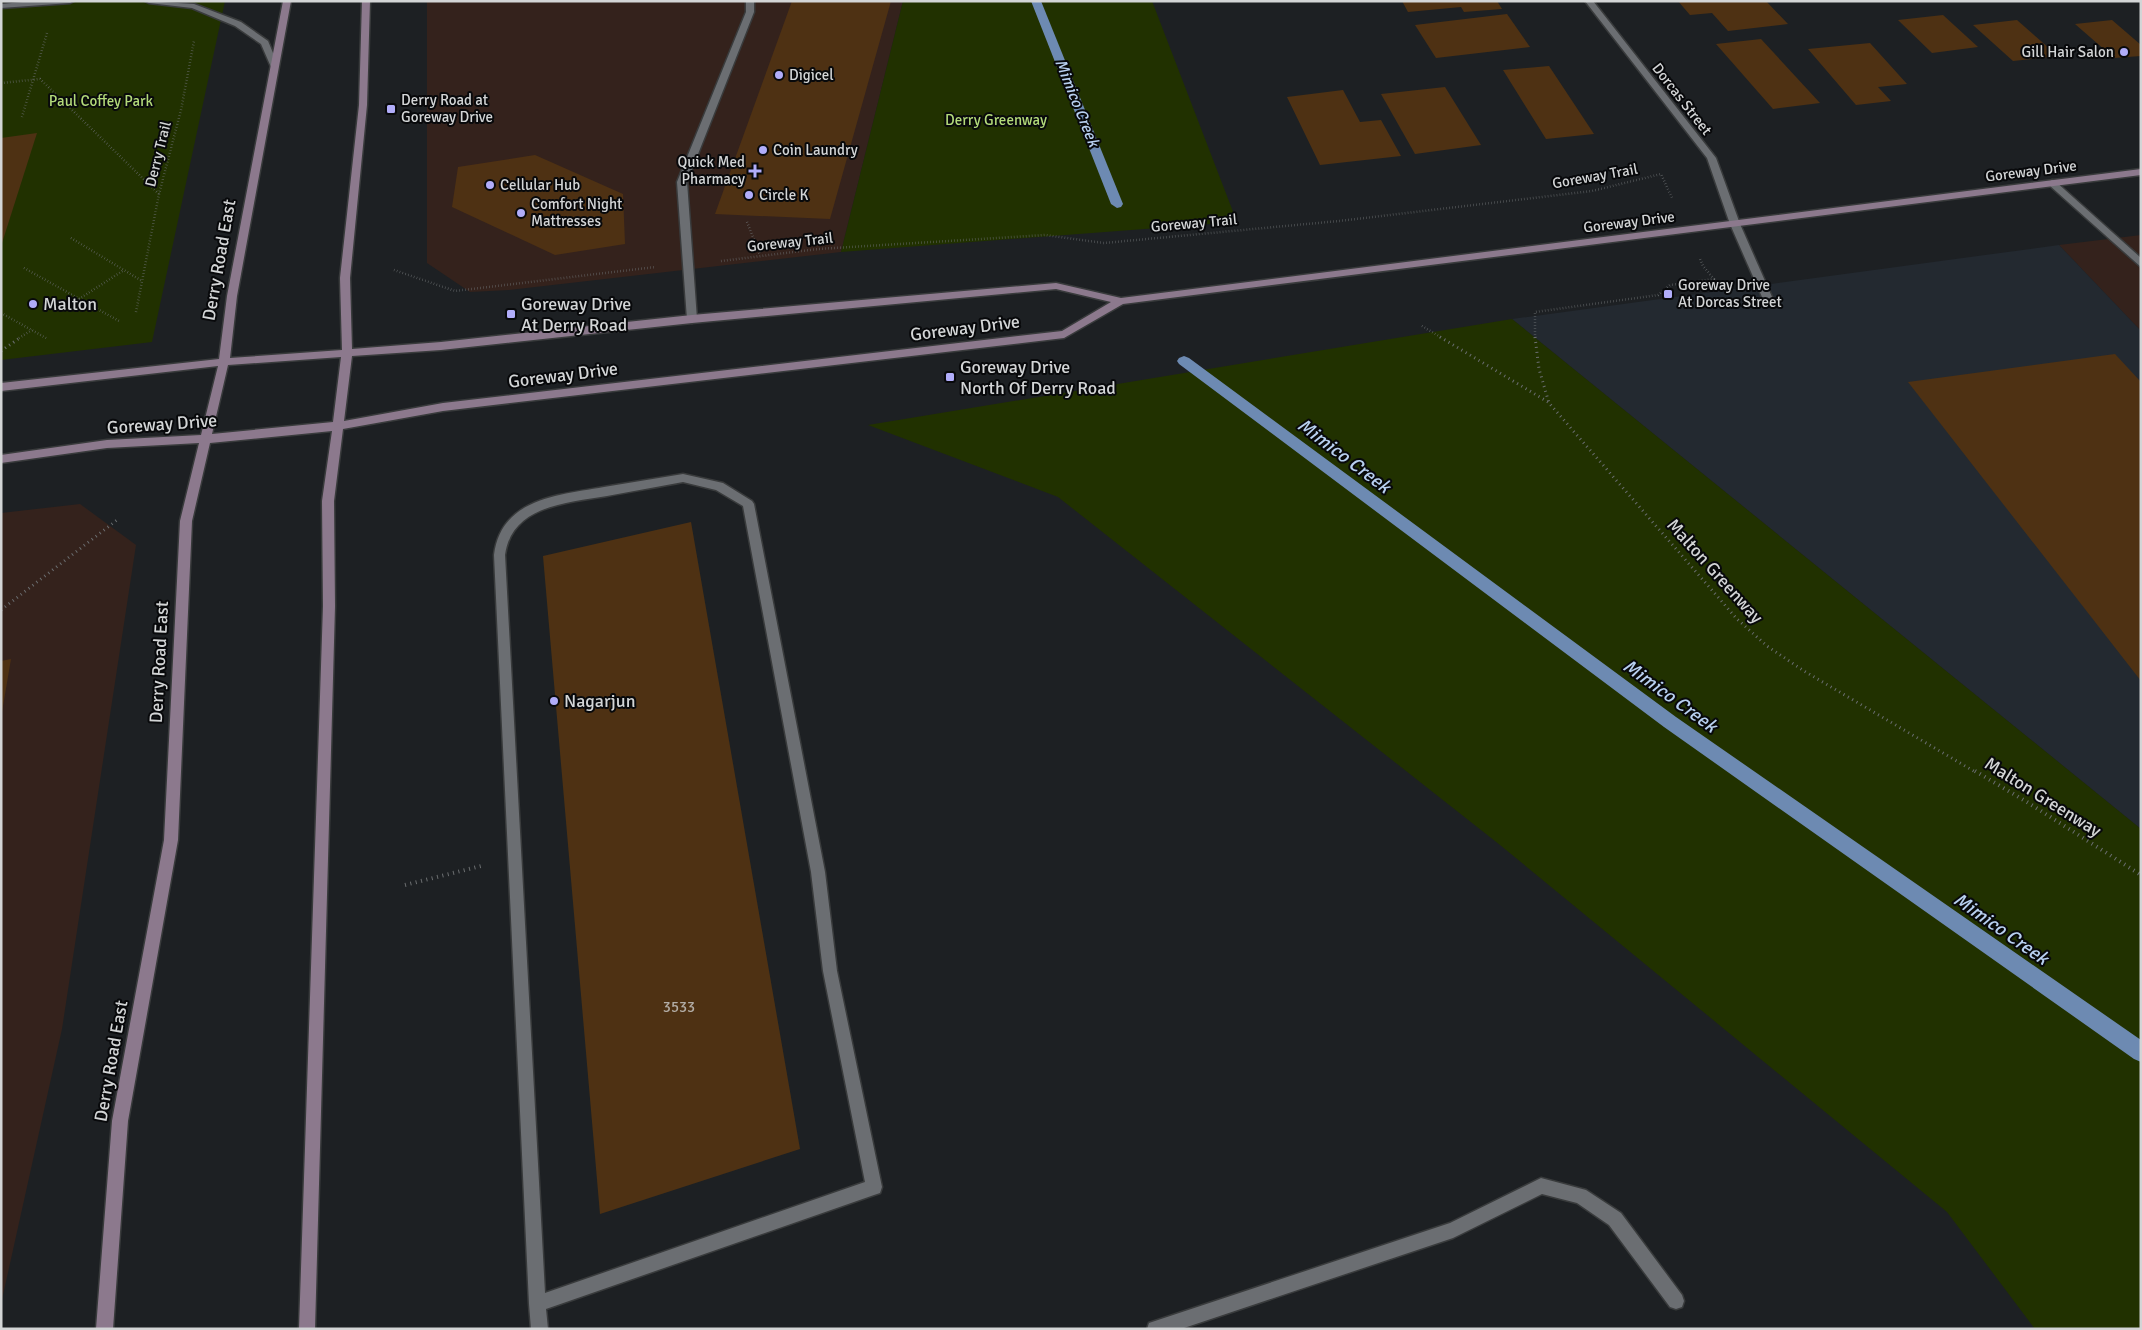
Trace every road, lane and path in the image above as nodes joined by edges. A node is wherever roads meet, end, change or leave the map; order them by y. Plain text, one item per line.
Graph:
1 (70, 1) edge
2 (149, 1) edge
3 (287, 1) edge
4 (366, 1) edge
5 (750, 1) edge
6 (1589, 1) edge
7 (57, 2) edge
8 (1, 6) edge
9 (200, 8) junction
10 (274, 65) junction
11 (32, 80) junction
12 (1, 83) edge
13 (22, 116) dead end
14 (2141, 172) edge
15 (2052, 183) junction
16 (1667, 186) dead end
17 (159, 194) junction
18 (747, 222) dead end
19 (1735, 224) junction
20 (71, 238) dead end
21 (760, 255) junction
22 (726, 261) dead end
23 (2141, 264) edge
24 (657, 266) dead end
25 (1703, 266) dead end
26 (24, 268) dead end
27 (124, 270) junction
28 (394, 270) dead end
29 (142, 281) junction
30 (1767, 297) dead end
31 (79, 298) junction
32 (1121, 301) junction
33 (136, 312) dead end
34 (1, 313) edge
35 (692, 320) junction
36 (119, 321) dead end
37 (1422, 326) dead end
38 (32, 330) junction
39 (46, 338) dead end
40 (1, 351) edge
41 (347, 353) junction
42 (224, 362) junction
43 (1, 387) edge
44 (1549, 402) junction
45 (337, 426) junction
46 (206, 439) junction
47 (1, 460) edge
48 (117, 520) dead end
49 (1, 610) edge
50 (516, 857) junction
51 (2141, 875) edge
52 (405, 885) dead end
53 (1676, 1300) dead end
54 (537, 1304) junction
55 (104, 1329) edge
56 (307, 1329) edge
57 (540, 1329) edge
58 (1155, 1329) edge

1 - 7 street
2 - 9 street
3 - 10 main road, Derry Road East
4 - 41 main road
5 - 35 street
6 - 19 street, Dorcas Street
7 - 8 street
7 - 11 path
9 - 10 street
9 - 17 path, Derry Trail
10 - 42 main road, Derry Road East
11 - 12 path
11 - 13 path
11 - 17 path
14 - 15 main road, Goreway Drive
15 - 19 main road, Goreway Drive
15 - 23 street
16 - 21 path, Goreway Trail
17 - 29 path, Derry Trail
18 - 21 path
19 - 30 street, Dorcas Street
19 - 32 main road, Goreway Drive
20 - 27 path
21 - 22 path, Goreway Trail
24 - 28 path
25 - 44 path, Malton Greenway
26 - 31 path
27 - 29 path
27 - 31 path
29 - 33 path, Derry Trail
31 - 36 path
32 - 35 main road, Goreway Drive
32 - 45 main road, Goreway Drive
34 - 38 path
35 - 41 main road, Goreway Drive
37 - 44 path
38 - 39 path
38 - 40 path
41 - 42 main road, Goreway Drive
41 - 45 main road
42 - 43 main road, Goreway Drive
42 - 46 main road, Derry Road East
44 - 51 path, Malton Greenway
45 - 46 main road, Goreway Drive
45 - 56 main road
46 - 47 main road, Goreway Drive
46 - 55 main road, Derry Road East
48 - 49 path
50 - 52 path
50 - 54 street
50 - 54 street
53 - 58 street
54 - 57 street

